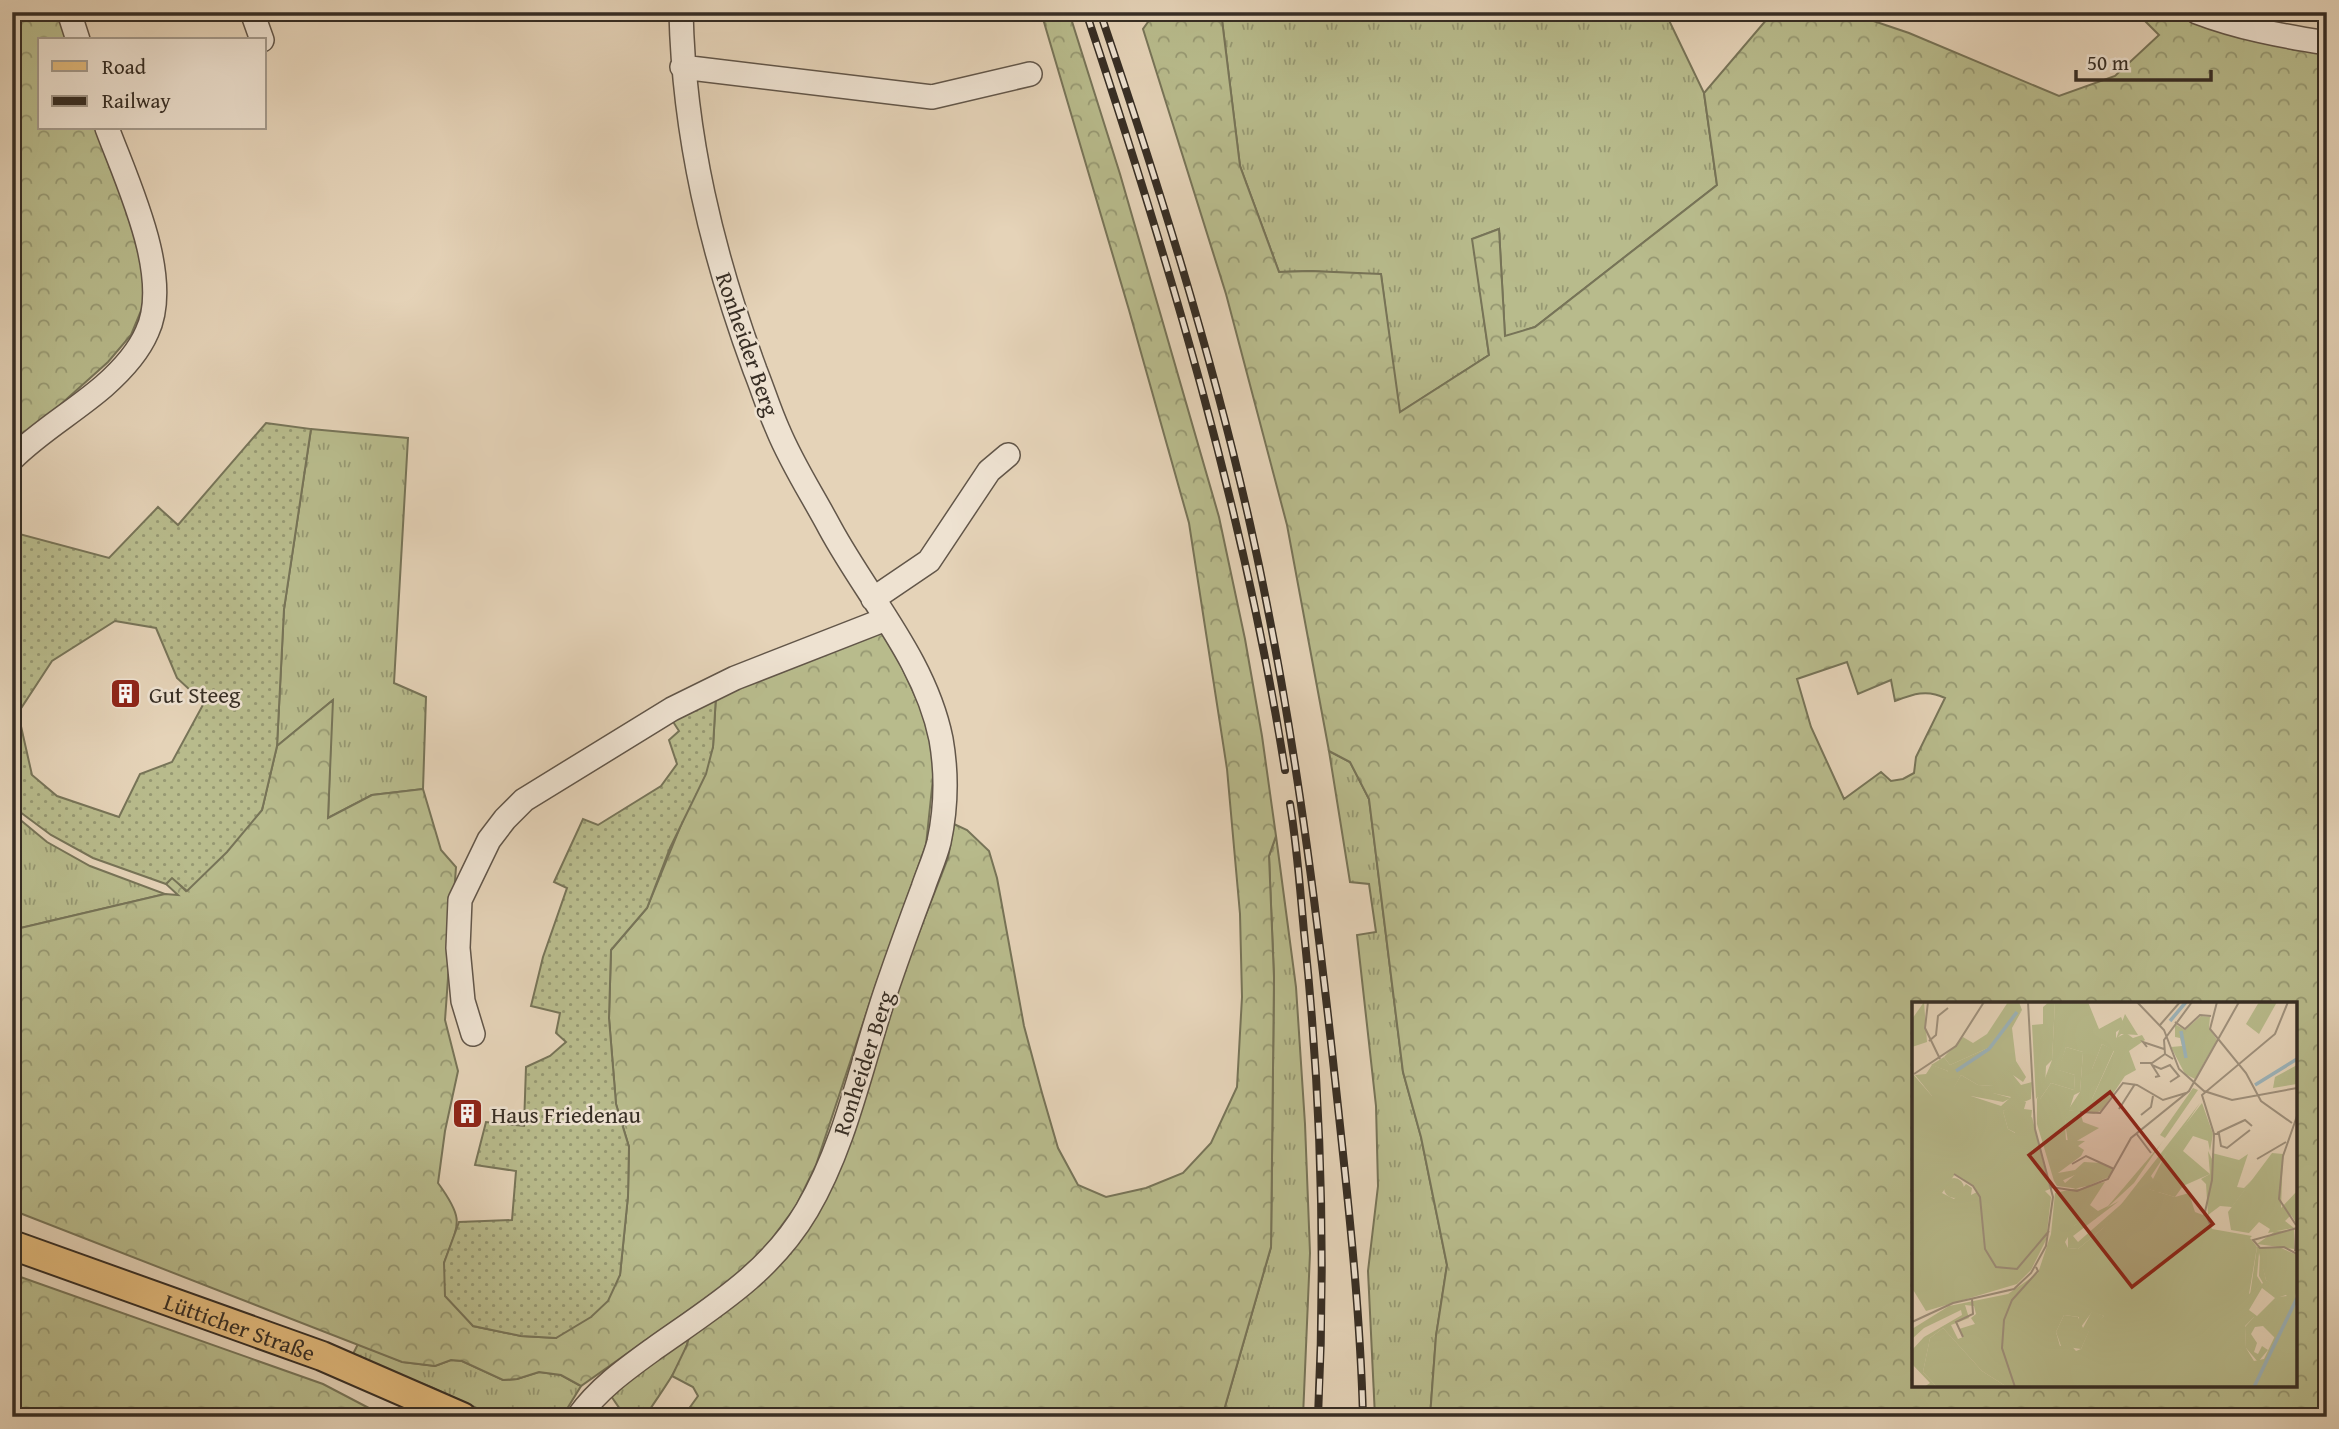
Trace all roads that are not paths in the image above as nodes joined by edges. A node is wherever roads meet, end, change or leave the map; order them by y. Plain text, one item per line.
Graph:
1 (69, 12) edge
2 (252, 12) edge
3 (681, 12) edge
4 (2197, 12) edge
5 (77, 38) edge
6 (261, 38) edge
7 (2327, 43) edge
8 (682, 67) junction
9 (1030, 74) dead end
10 (108, 130) edge
11 (1008, 455) dead end
12 (12, 459) edge
13 (873, 599) junction
14 (886, 619) junction
15 (473, 1034) dead end
16 (12, 1245) edge
17 (462, 1417) edge
18 (578, 1417) edge

1 - 5 street
2 - 6 street
3 - 8 street, Ronheider Berg
4 - 7 street
8 - 9 street
8 - 13 street, Ronheider Berg
10 - 12 street
11 - 13 street
13 - 14 street, Ronheider Berg
14 - 15 street
14 - 18 street, Ronheider Berg
16 - 17 main road, Lütticher Straße

